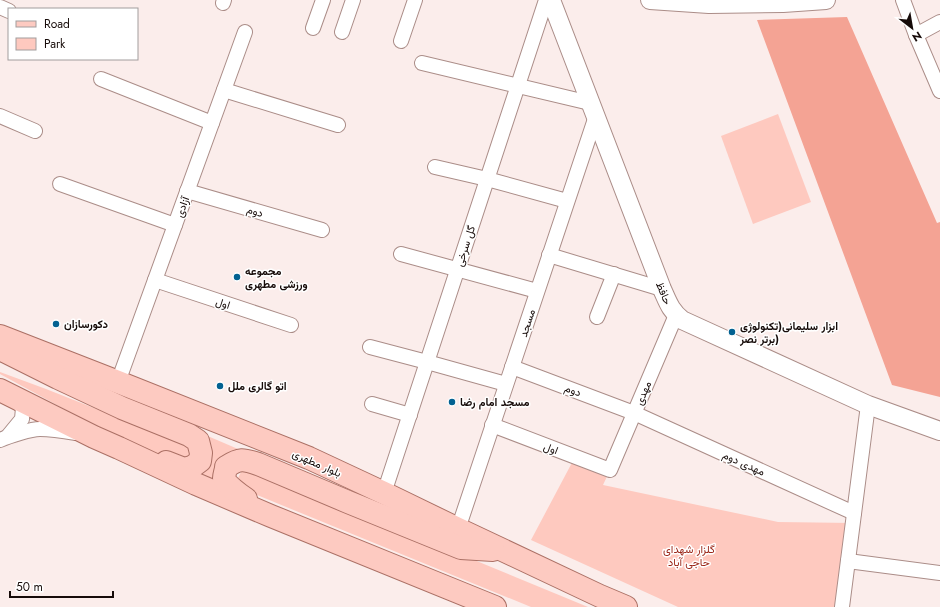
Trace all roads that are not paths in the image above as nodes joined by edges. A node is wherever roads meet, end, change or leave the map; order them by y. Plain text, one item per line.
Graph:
1 (323, 0) edge
2 (353, 0) edge
3 (415, 0) edge
4 (546, 0) edge
5 (551, 0) edge
6 (650, 0) edge
7 (826, 0) edge
8 (903, 0) edge
9 (708, 2) edge
10 (940, 22) edge
11 (313, 28) dead end
12 (245, 32) dead end
13 (342, 32) dead end
14 (916, 35) junction
15 (401, 41) dead end
16 (422, 63) dead end
17 (101, 79) dead end
18 (518, 86) junction
19 (224, 90) junction
20 (940, 91) edge
21 (593, 110) junction
22 (0, 116) edge
23 (212, 123) junction
24 (338, 125) dead end
25 (35, 131) dead end
26 (435, 167) dead end
27 (487, 179) junction
28 (60, 184) dead end
29 (187, 191) junction
30 (567, 201) junction
31 (175, 225) junction
32 (322, 230) dead end
33 (401, 254) dead end
34 (549, 255) junction
35 (458, 270) junction
36 (614, 274) junction
37 (155, 280) junction
38 (662, 289) junction
39 (537, 291) junction
40 (676, 315) junction
41 (596, 317) dead end
42 (291, 325) dead end
43 (0, 336) edge
44 (370, 347) dead end
45 (0, 349) edge
46 (427, 362) junction
47 (512, 367) junction
48 (118, 382) junction
49 (506, 384) junction
50 (6, 392) edge
51 (372, 404) dead end
52 (868, 405) junction
53 (634, 413) junction
54 (410, 415) junction
55 (492, 425) junction
56 (940, 431) edge
57 (94, 437) junction
58 (4, 438) edge
59 (120, 448) junction
60 (610, 470) joint
61 (384, 493) junction
62 (854, 513) junction
63 (271, 516) junction
64 (458, 529) junction
65 (504, 550) junction
66 (848, 561) junction
67 (940, 573) edge
68 (478, 602) edge
69 (495, 607) edge
70 (626, 607) edge
71 (842, 607) edge

1 - 11 street
2 - 13 street
3 - 15 street
4 - 18 street, گل سرخی
5 - 21 street, حافظ
6 - 9 street
7 - 9 street
8 - 14 street
10 - 14 street
12 - 19 street, آزادی
14 - 20 street
16 - 18 street
17 - 23 street
18 - 21 street
18 - 27 street, گل سرخی
19 - 23 street, آزادی
19 - 24 street
21 - 30 street, مسجد
21 - 38 street, حافظ
22 - 25 street
23 - 29 street, آزادی
26 - 27 street
27 - 30 street
27 - 35 street, گل سرخی
28 - 31 street
29 - 31 street, آزادی
29 - 32 street, دوم
30 - 34 street, مسجد
31 - 37 street, آزادی
33 - 35 street
34 - 36 street
34 - 39 street, مسجد
35 - 39 street
35 - 46 street, گل سرخی
36 - 38 street
36 - 41 street
37 - 42 street, اول
37 - 48 street, آزادی
38 - 40 street, حافظ
39 - 47 street, مسجد
40 - 52 street, حافظ
40 - 53 street, مهدی
43 - 48 main road, بلوار مطهری
44 - 46 street
45 - 59 main road
46 - 49 street
46 - 54 street, گل سرخی
47 - 49 street, مسجد
47 - 53 street, دوم
48 - 61 main road, بلوار مطهری
49 - 55 street, مسجد
50 - 57 main road
50 - 58 street
51 - 54 street
52 - 56 street, حافظ
52 - 62 street
53 - 60 street, مهدی
53 - 62 street, مهدی دوم
54 - 61 street, گل سرخی
55 - 60 street, اول
55 - 64 street, مسجد
57 - 58 street
57 - 59 main road
59 - 63 main road
61 - 64 main road, بلوار مطهری
62 - 66 street
63 - 65 main road
63 - 68 main road
64 - 65 main road, بلوار مطهری
65 - 70 main road, بلوار مطهری
66 - 67 street
66 - 71 street
68 - 69 main road

